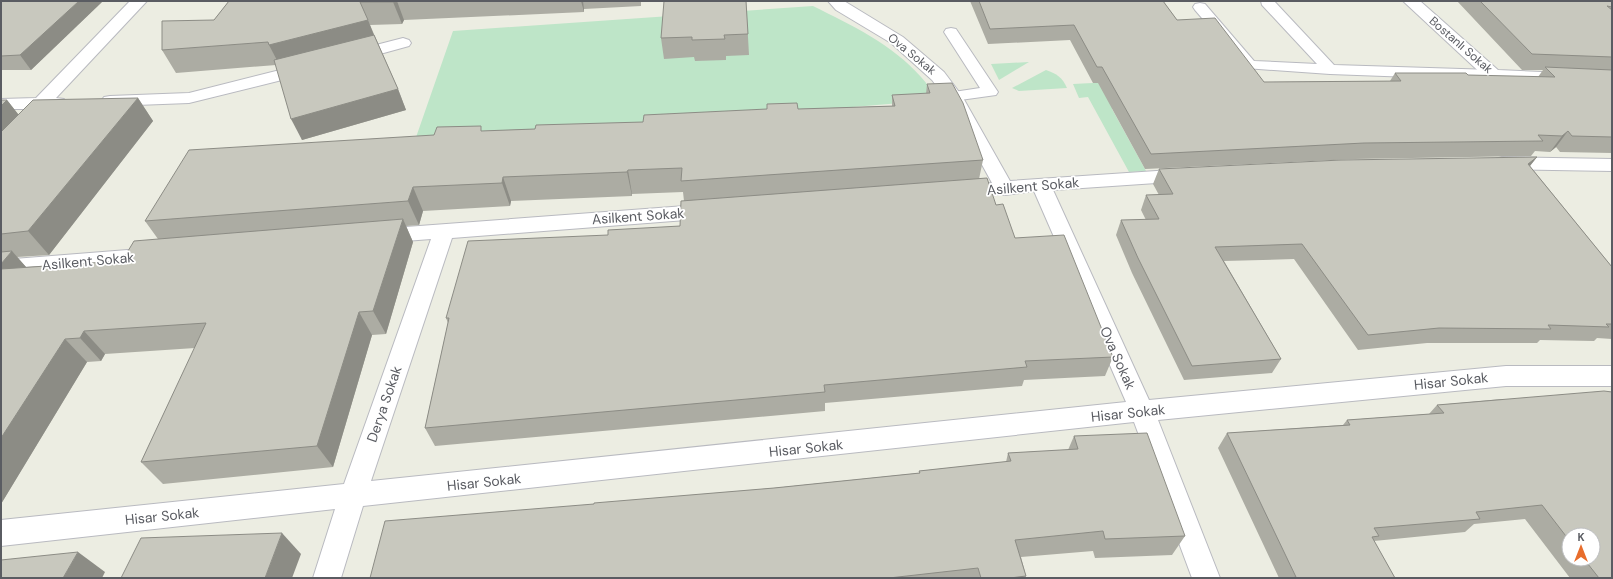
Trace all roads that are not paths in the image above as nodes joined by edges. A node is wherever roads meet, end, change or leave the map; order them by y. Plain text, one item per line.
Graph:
1 (139, 1) edge
2 (836, 1) edge
3 (1411, 1) edge
4 (1267, 2) dead end
5 (1200, 7) dead end
6 (951, 32) dead end
7 (404, 44) dead end
8 (1330, 69) junction
9 (1493, 75) junction
10 (1612, 80) edge
11 (953, 96) junction
12 (96, 102) edge
13 (1, 104) edge
14 (1481, 163) edge
15 (1612, 165) edge
16 (1201, 174) edge
17 (1041, 184) junction
18 (1006, 189) junction
19 (942, 194) edge
20 (728, 210) edge
21 (444, 231) junction
22 (364, 238) edge
23 (175, 253) edge
24 (1, 268) edge
25 (1612, 376) edge
26 (1142, 411) junction
27 (353, 496) junction
28 (1, 533) edge
29 (327, 578) edge
30 (1206, 578) edge

1 - 13 street
2 - 11 street, Ova Sokak
3 - 9 street, Bostanlı Sokak
4 - 8 lane
5 - 8 lane
6 - 11 lane
7 - 12 street
8 - 9 lane
9 - 10 street, Bostanlı Sokak
11 - 18 street, Ova Sokak
14 - 15 street
16 - 17 street, Asilkent Sokak
17 - 18 street, Asilkent Sokak
17 - 26 street, Ova Sokak
18 - 19 street, Asilkent Sokak
20 - 21 street, Asilkent Sokak
21 - 22 street, Asilkent Sokak
21 - 27 street, Derya Sokak
23 - 24 street, Asilkent Sokak
25 - 26 street, Hisar Sokak
26 - 27 street, Hisar Sokak
26 - 30 street, Ova Sokak
27 - 28 street, Hisar Sokak
27 - 29 street, Derya Sokak

